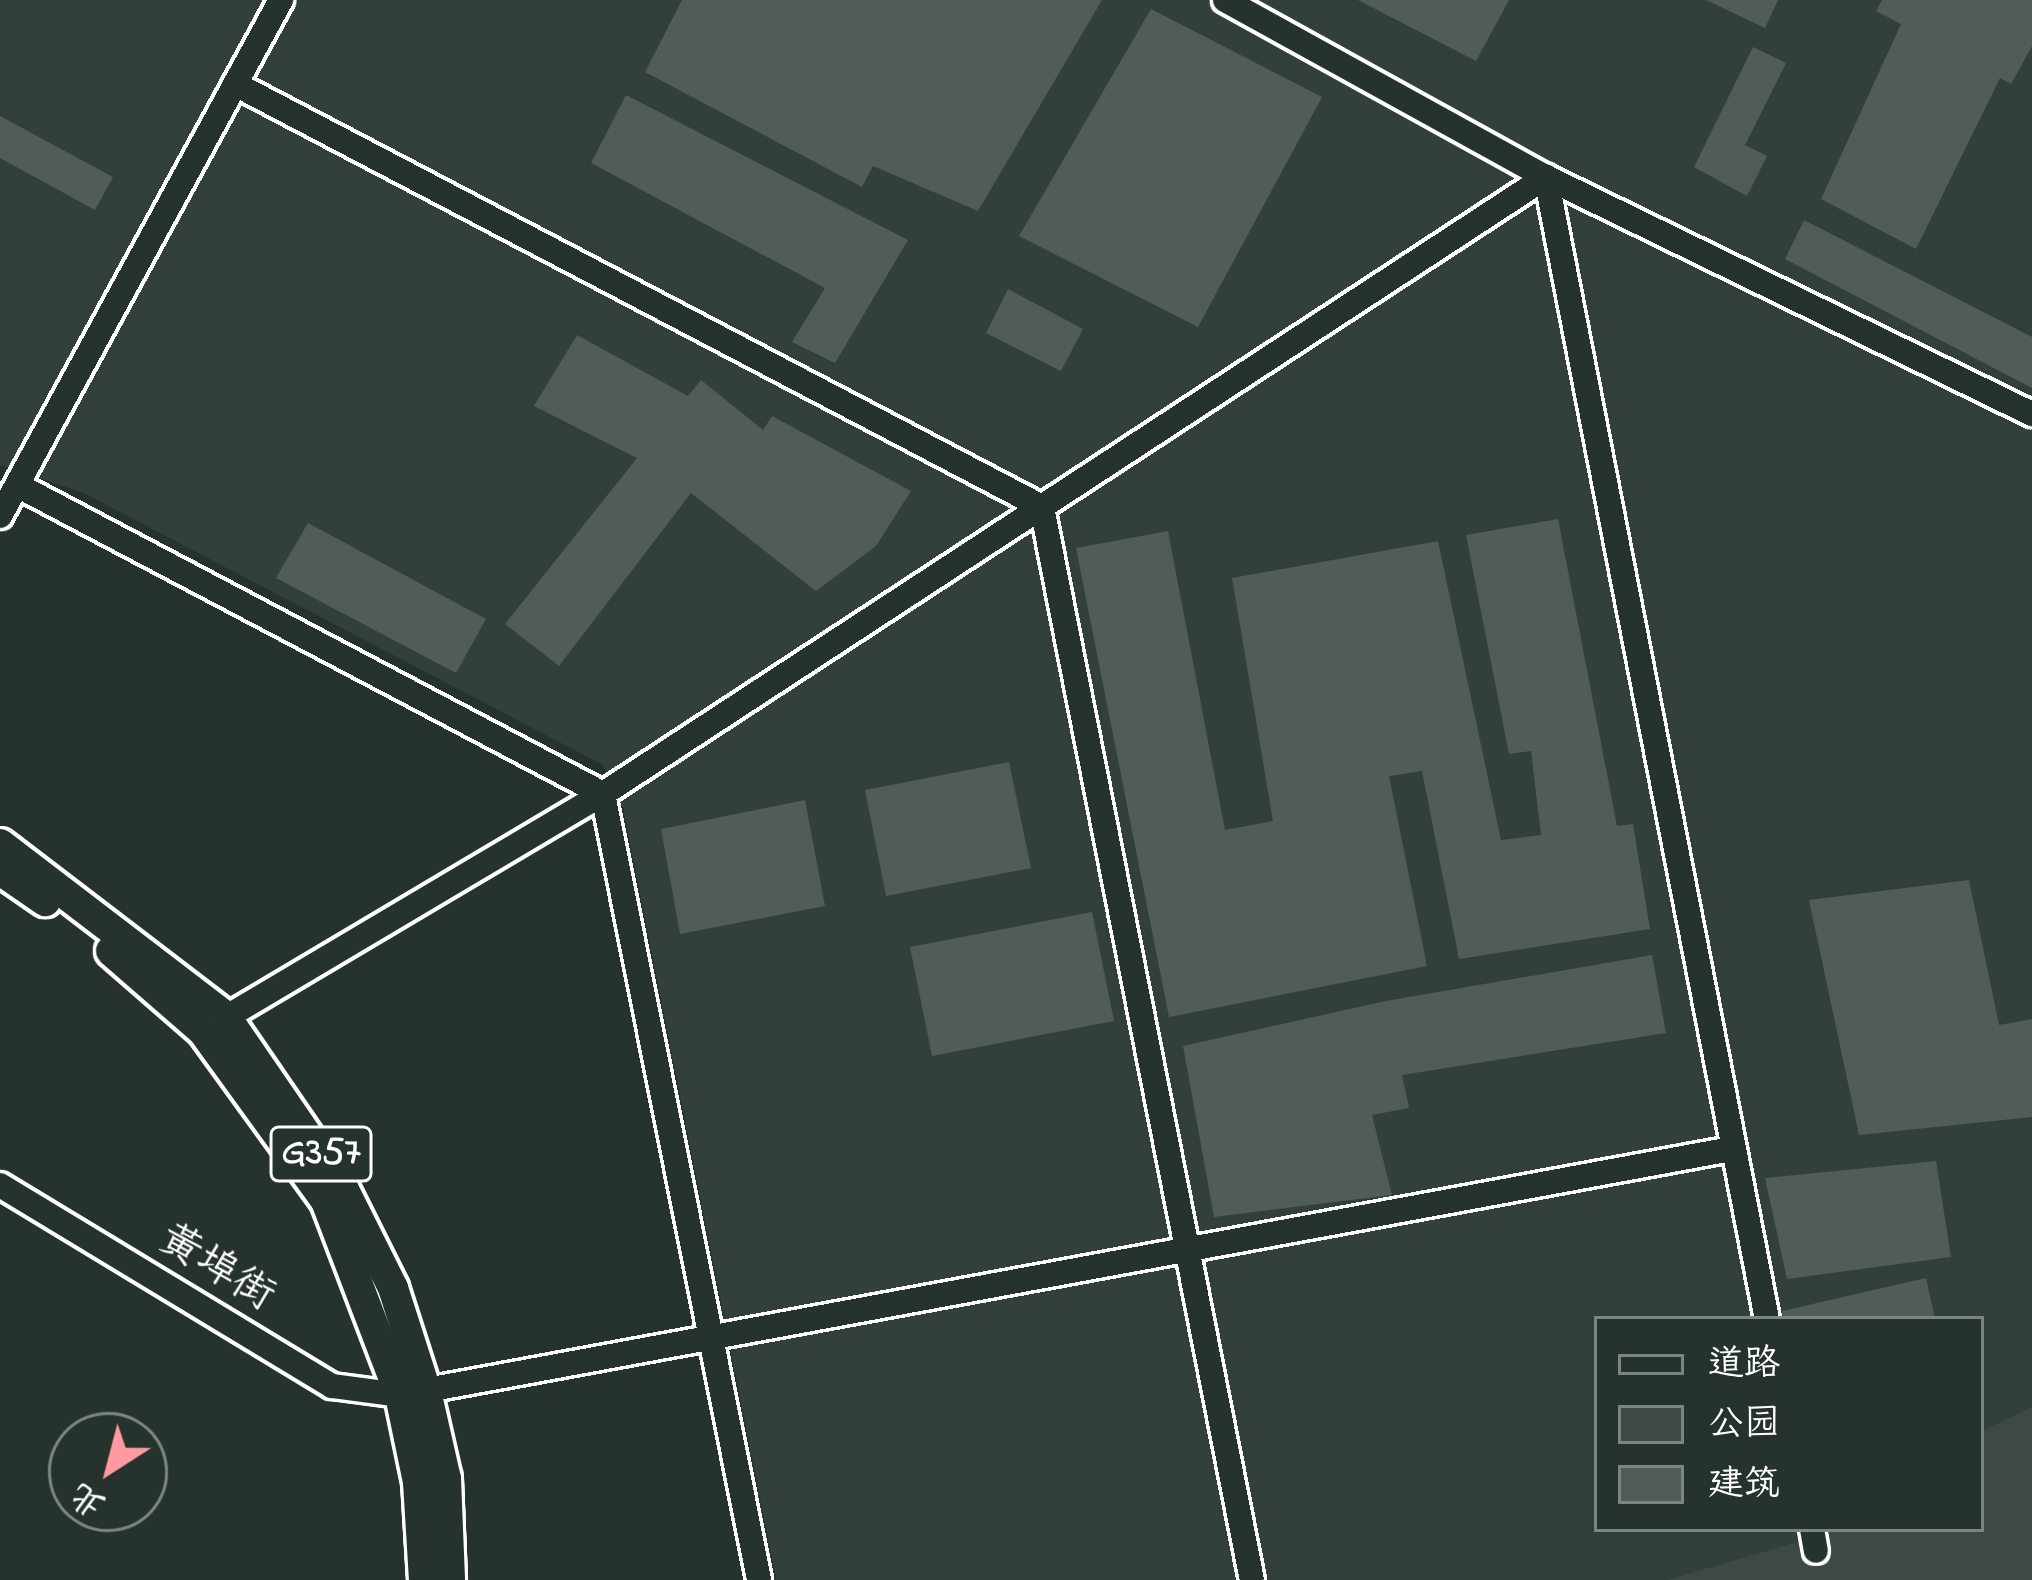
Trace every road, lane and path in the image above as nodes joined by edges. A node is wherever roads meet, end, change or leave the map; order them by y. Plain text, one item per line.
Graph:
1 (281, 0) edge
2 (1225, 0) edge
3 (236, 84) junction
4 (1546, 177) junction
5 (2032, 415) edge
6 (17, 485) junction
7 (1042, 507) junction
8 (0, 516) edge
9 (603, 794) junction
10 (0, 844) edge
11 (0, 870) edge
12 (214, 1024) junction
13 (1731, 1149) junction
14 (0, 1185) edge
15 (1188, 1255) junction
16 (1766, 1316) edge
17 (713, 1342) junction
18 (413, 1393) junction
19 (424, 1580) edge
20 (450, 1580) edge
21 (759, 1580) edge
22 (1252, 1580) edge

1 - 3 street
2 - 4 street
3 - 6 street
3 - 7 street
4 - 5 street
4 - 7 street
4 - 13 street
6 - 8 street
6 - 9 street
7 - 9 street
7 - 15 street
9 - 12 street
9 - 17 street
10 - 12 highway, G357
11 - 12 highway, G357
12 - 18 highway, G357
13 - 15 street, 黄埠街
13 - 16 street
14 - 18 street, 黄埠街
15 - 17 street, 黄埠街
15 - 22 street
17 - 18 street, 黄埠街
17 - 21 street
18 - 19 highway, G357
18 - 20 highway, G357

